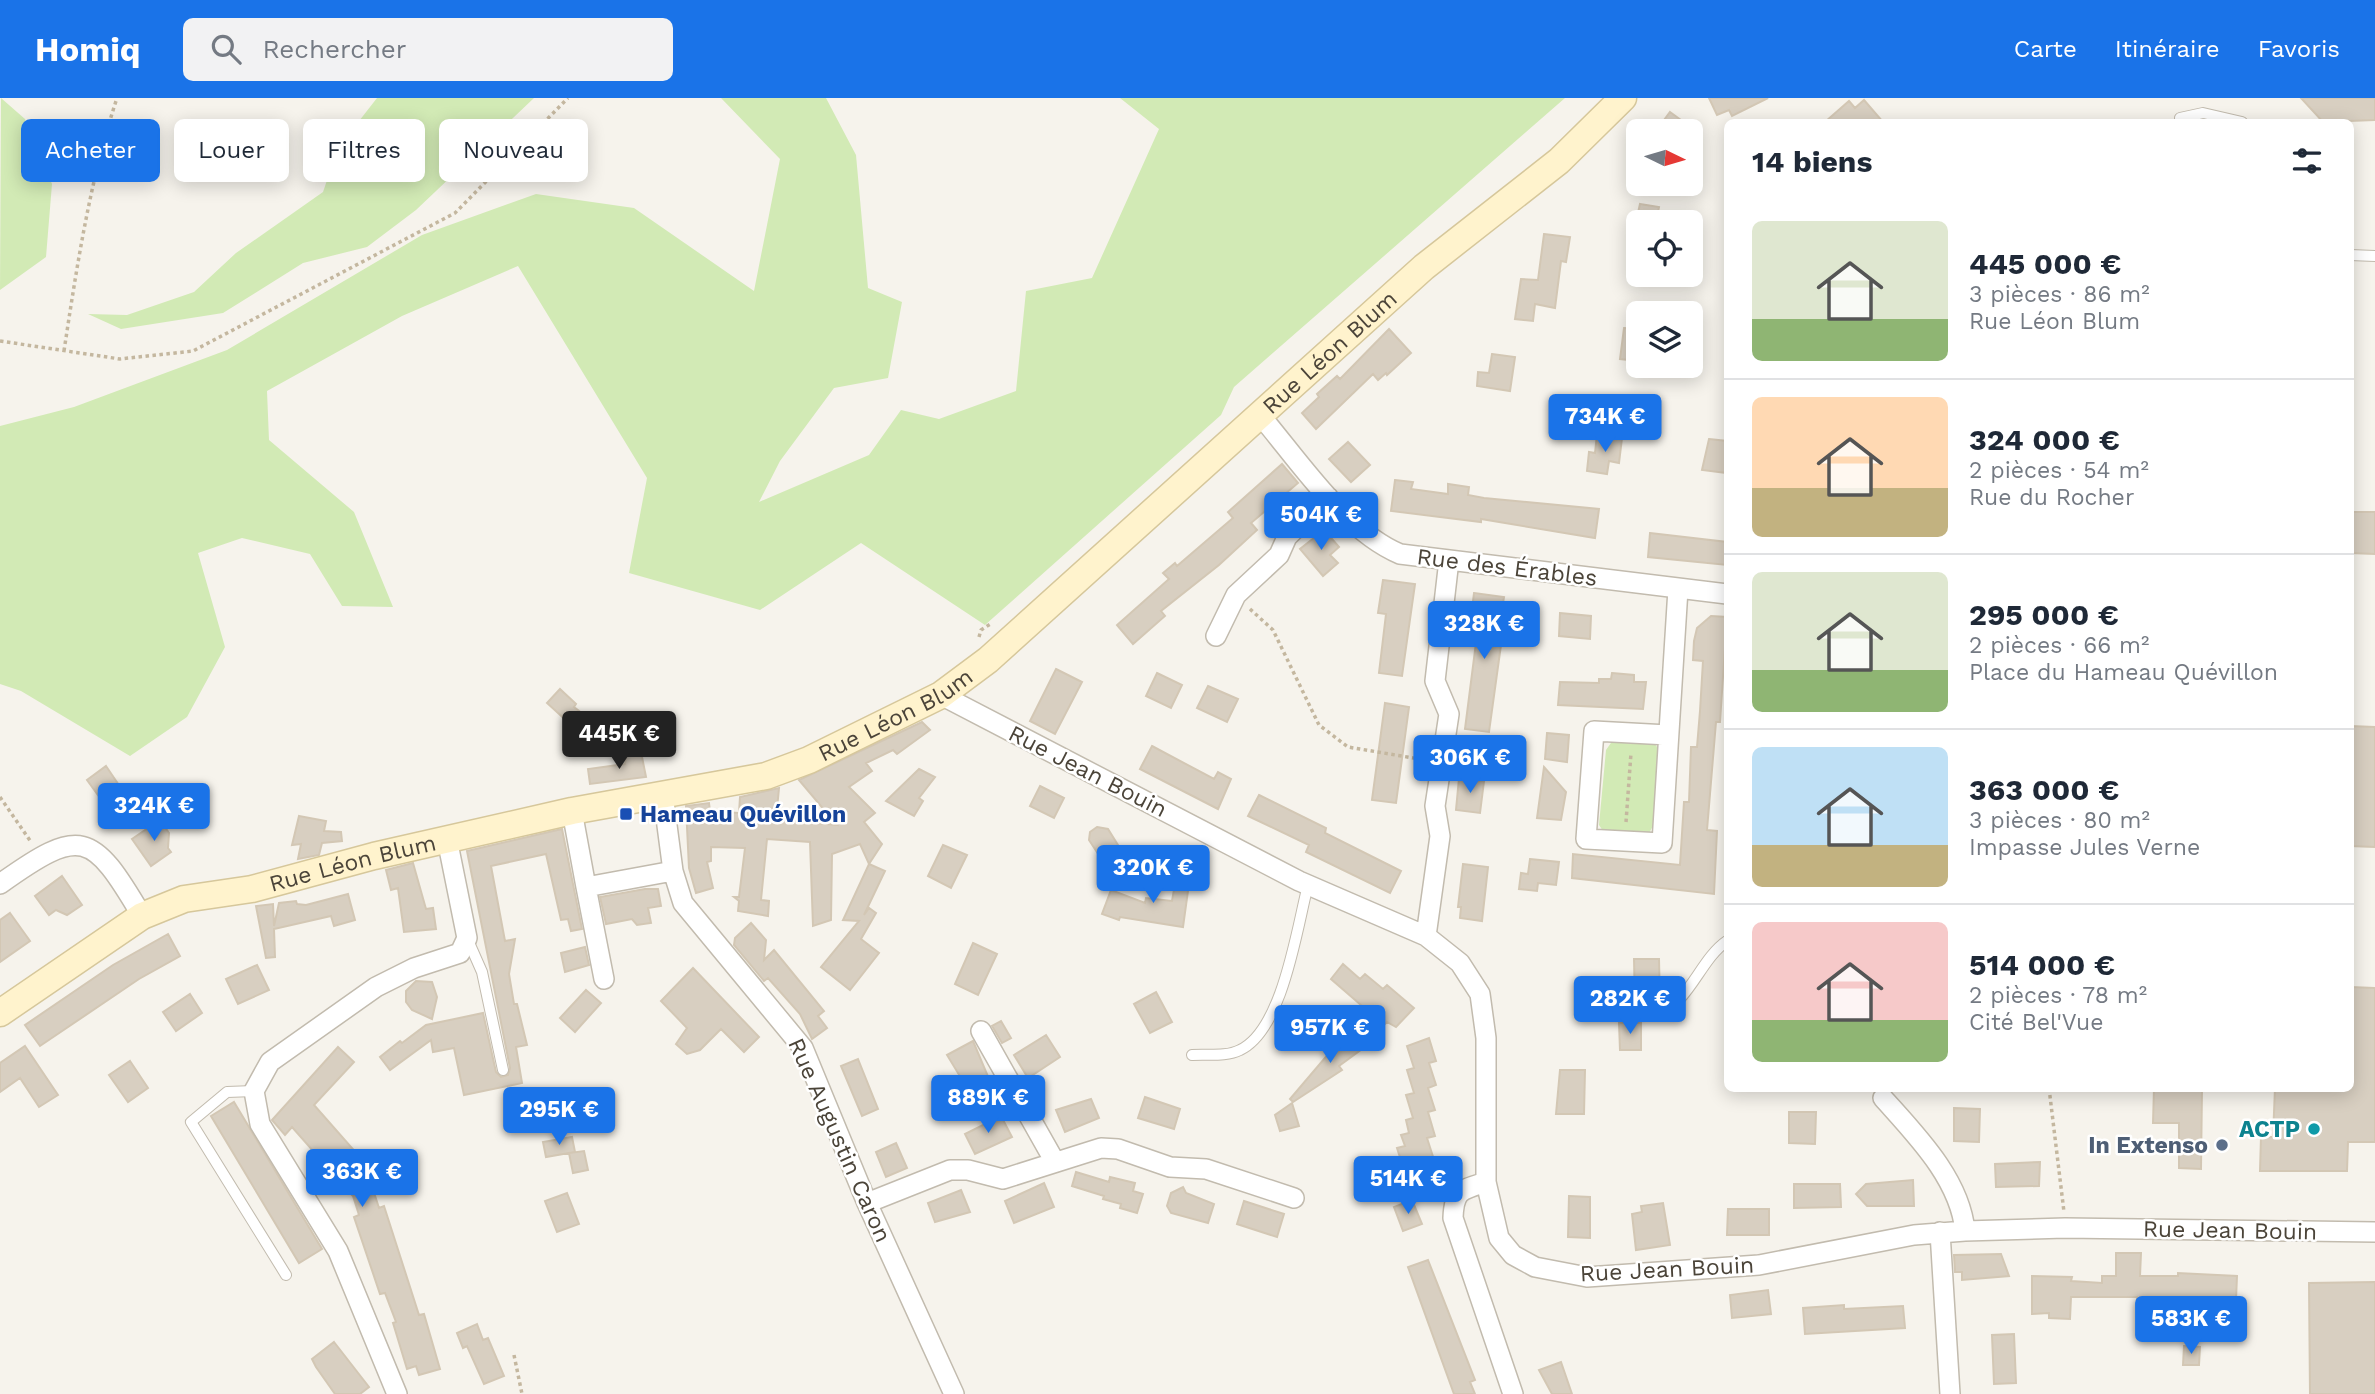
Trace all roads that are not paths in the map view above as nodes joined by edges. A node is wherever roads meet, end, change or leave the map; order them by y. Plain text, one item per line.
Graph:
1 (1623, 98) edge
2 (2180, 118) dead end
3 (2229, 119) edge
4 (2354, 255) edge
5 (2375, 257) edge
6 (1260, 415) junction
7 (1328, 496) junction
8 (1449, 559) junction
9 (1678, 589) junction
10 (1724, 594) edge
11 (1216, 636) dead end
12 (941, 695) junction
13 (1668, 735) junction
14 (663, 794) junction
15 (572, 811) junction
16 (447, 839) junction
17 (673, 871) junction
18 (0, 884) edge
19 (1308, 885) junction
20 (586, 887) junction
21 (142, 916) junction
22 (1426, 936) junction
23 (467, 938) junction
24 (1724, 943) edge
25 (604, 979) dead end
26 (0, 1013) edge
27 (1655, 1014) dead end
28 (981, 1031) dead end
29 (1192, 1055) dead end
30 (503, 1070) dead end
31 (254, 1091) junction
32 (1883, 1098) dead end
33 (1055, 1162) junction
34 (1486, 1182) junction
35 (1294, 1198) dead end
36 (867, 1203) junction
37 (1965, 1231) junction
38 (1940, 1232) junction
39 (2375, 1232) edge
40 (286, 1275) dead end
41 (397, 1394) edge
42 (954, 1394) edge
43 (1513, 1394) edge
44 (1950, 1394) edge

1 - 6 street, Rue Léon Blum
2 - 3 lane
4 - 5 lane
6 - 7 street, Rue des Érables
6 - 12 street, Rue Léon Blum
7 - 8 street, Rue des Érables
7 - 11 street
8 - 9 street, Rue des Érables
8 - 22 street
9 - 10 street, Rue des Érables
9 - 13 street
12 - 14 street, Rue Léon Blum
12 - 19 street, Rue Jean Bouin
13 - 13 street
14 - 15 street, Rue Léon Blum
14 - 17 street, Rue Augustin Caron
15 - 16 street, Rue Léon Blum
15 - 20 street
16 - 21 street, Rue Léon Blum
16 - 23 street
17 - 20 street
17 - 36 street, Rue Augustin Caron
18 - 21 street
19 - 22 street, Rue Jean Bouin
19 - 29 lane
20 - 25 street
21 - 26 street, Rue Léon Blum
22 - 34 street, Rue Jean Bouin
23 - 30 lane
23 - 31 street
24 - 27 lane
28 - 33 street
31 - 40 lane
31 - 41 street
32 - 37 street
33 - 35 street
33 - 36 street
34 - 38 street, Rue Jean Bouin
34 - 43 street
36 - 42 street, Rue Augustin Caron
37 - 38 street, Rue Jean Bouin
37 - 39 street, Rue Jean Bouin
38 - 44 street

